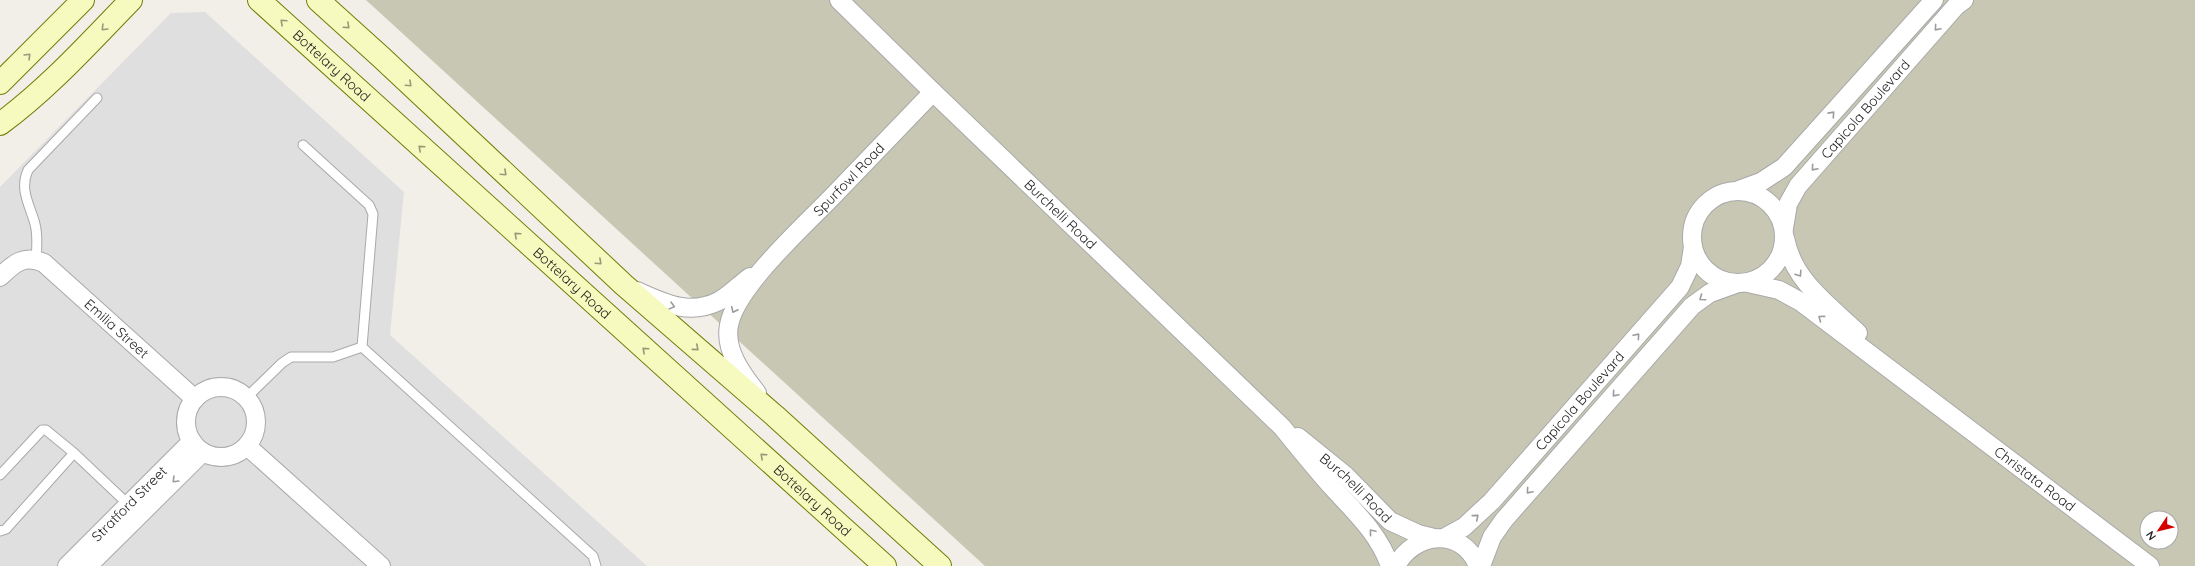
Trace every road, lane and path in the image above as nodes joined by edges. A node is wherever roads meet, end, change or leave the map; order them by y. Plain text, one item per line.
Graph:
1 (83, 0) edge
2 (131, 0) edge
3 (318, 0) edge
4 (839, 0) edge
5 (1934, 0) edge
6 (1964, 0) edge
7 (260, 1) edge
8 (0, 83) edge
9 (933, 92) junction
10 (97, 98) dead end
11 (0, 124) edge
12 (303, 145) dead end
13 (1739, 190) junction
14 (1784, 233) junction
15 (1693, 247) junction
16 (36, 259) junction
17 (764, 267) junction
18 (0, 277) edge
19 (1743, 283) junction
20 (624, 285) junction
21 (362, 347) junction
22 (1920, 391) junction
23 (246, 398) junction
24 (195, 399) junction
25 (775, 416) junction
26 (1282, 427) junction
27 (197, 446) junction
28 (247, 446) junction
29 (74, 453) junction
30 (0, 475) edge
31 (134, 510) junction
32 (0, 531) edge
33 (1439, 538) junction
34 (67, 566) edge
35 (88, 566) edge
36 (381, 566) edge
37 (596, 566) edge
38 (885, 566) edge
39 (940, 566) edge
40 (1390, 566) edge
41 (1396, 566) edge
42 (1478, 566) edge
43 (1481, 566) edge
44 (2150, 566) edge

8 -> 1 main road
2 -> 11 main road
3 -> 20 main road
4 - 9 street, Burchelli Road
13 -> 5 street, Capicola Boulevard
6 -> 14 street, Capicola Boulevard
38 -> 7 main road, Bottelary Road
9 - 17 street, Spurfowl Road
9 - 26 street, Burchelli Road
10 - 16 lane
12 - 21 lane
13 - 14 street
13 - 15 street
14 - 19 street
14 -> 22 street, Christata Road
15 - 19 street
33 -> 15 street, Capicola Boulevard
16 - 18 street
16 - 24 street, Emilia Street
20 -> 17 street, Spurfowl Road
17 -> 25 street, Spurfowl Road
22 -> 19 street, Christata Road
19 -> 43 street, Capicola Boulevard
20 -> 25 main road
21 - 23 lane
21 - 37 lane
22 - 44 street, Christata Road
23 - 24 street
23 - 28 street
24 - 27 street
25 - 39 main road
26 - 33 street, Burchelli Road
40 -> 26 street, Burchelli Road
27 - 28 street
27 - 31 street, Stratford Street
28 - 36 street
29 - 30 lane
29 - 31 lane
29 - 32 lane
31 - 34 street, Stratford Street
31 - 35 street, Stratford Street
33 - 41 street, Capicola Boulevard
33 - 42 street, Burchelli Road

